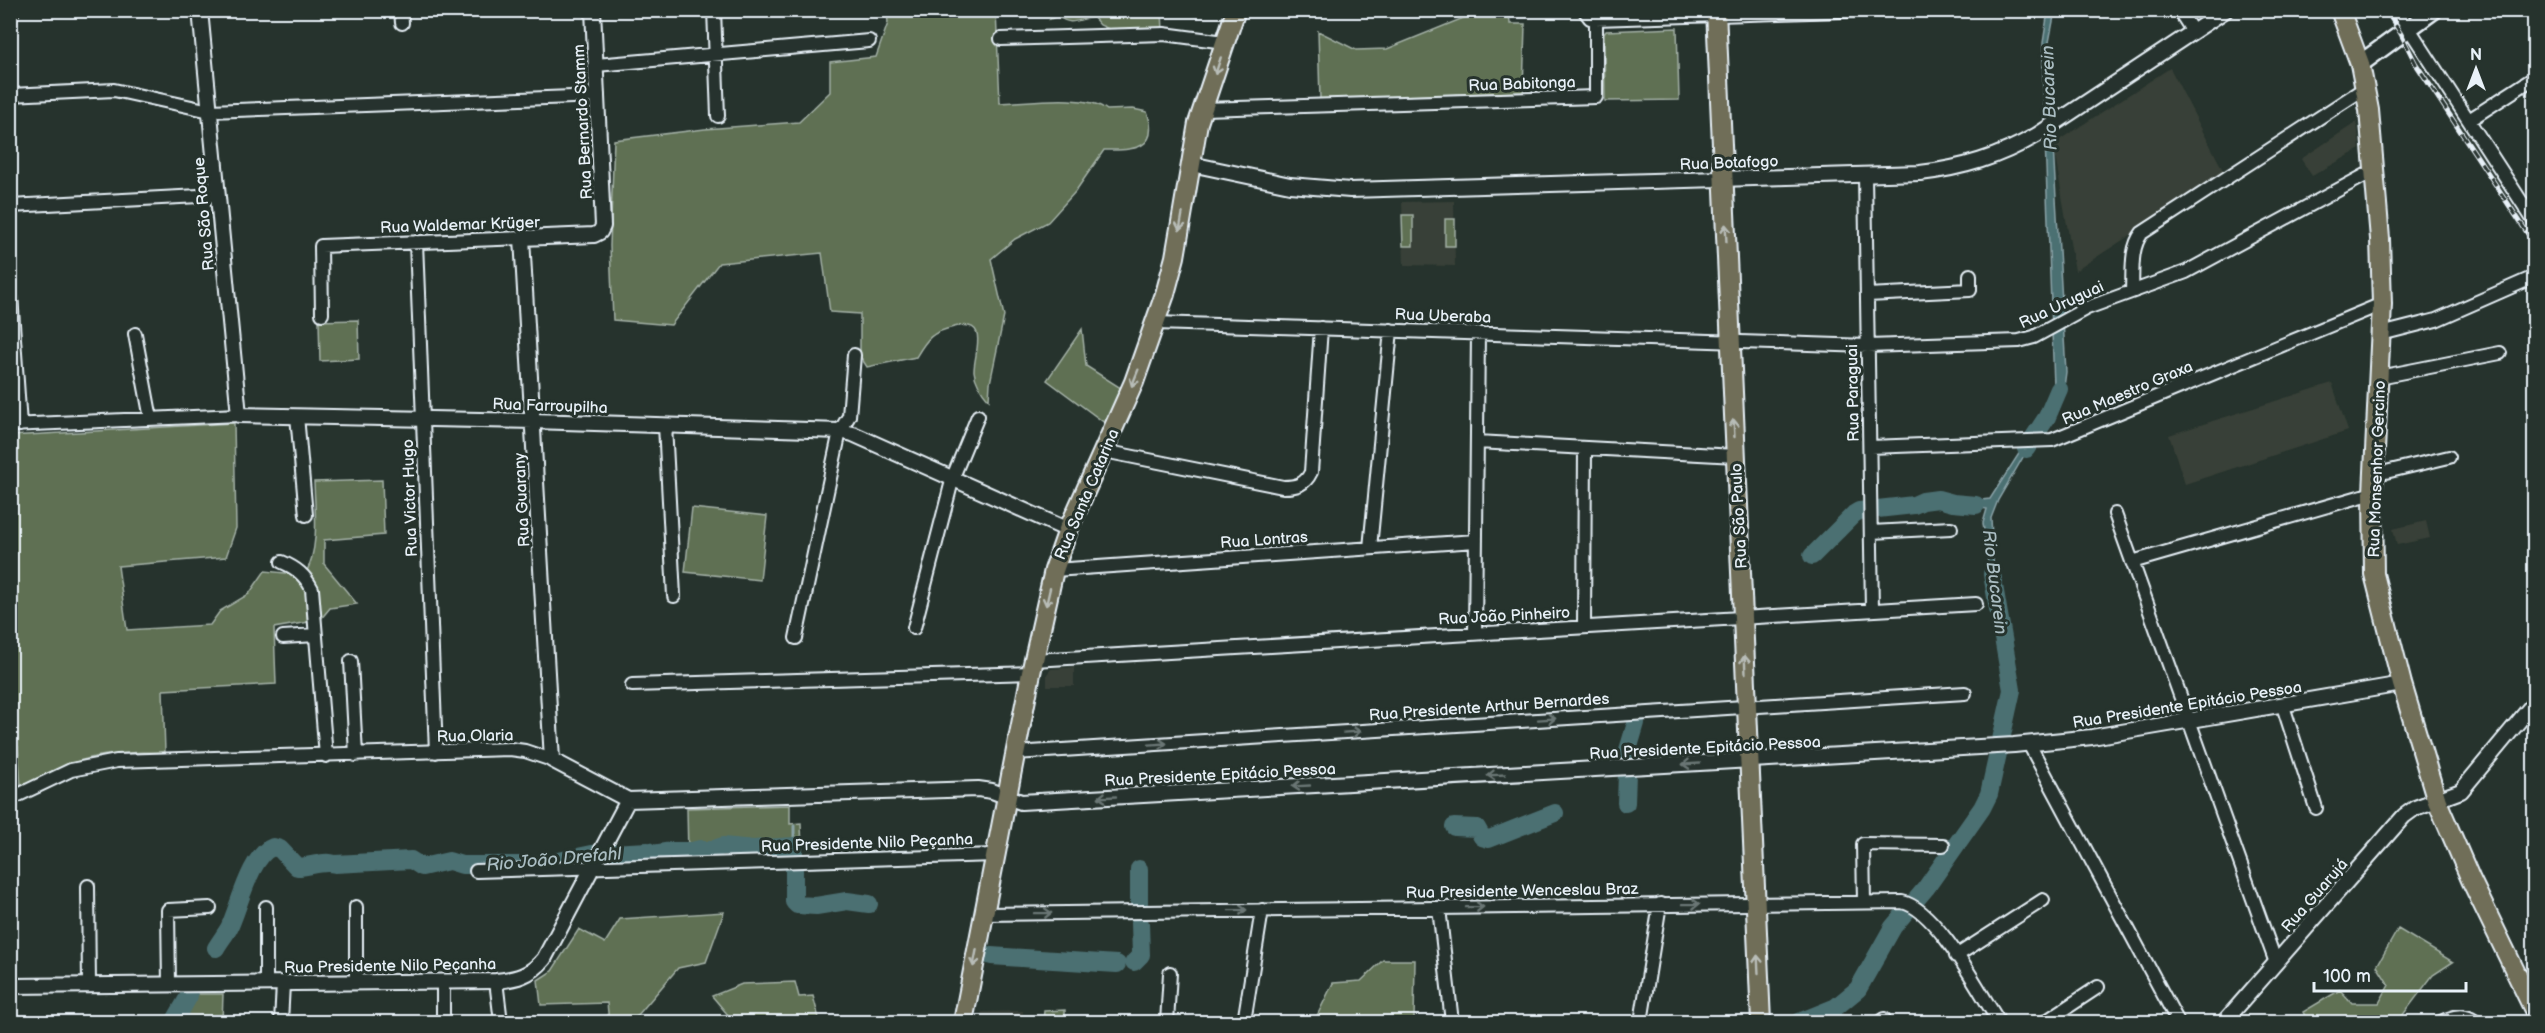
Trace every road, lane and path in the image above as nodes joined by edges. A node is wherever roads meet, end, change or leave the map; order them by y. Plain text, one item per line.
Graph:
1 (200, 10) edge
2 (593, 10) edge
3 (714, 10) edge
4 (1236, 10) edge
5 (1584, 10) edge
6 (1872, 10) edge
7 (2179, 10) edge
8 (2226, 10) edge
9 (2340, 10) edge
10 (2397, 10) edge
11 (2434, 10) edge
12 (1716, 13) edge
13 (1596, 19) junction
14 (2409, 28) junction
15 (2193, 32) junction
16 (1001, 39) dead end
17 (869, 41) dead end
18 (1225, 42) junction
19 (716, 54) junction
20 (2360, 64) junction
21 (596, 65) junction
22 (2535, 78) edge
23 (2365, 88) junction
24 (10, 95) edge
25 (598, 96) junction
26 (1203, 109) junction
27 (210, 111) junction
28 (718, 116) dead end
29 (2469, 120) junction
30 (1191, 164) junction
31 (2375, 170) junction
32 (1865, 175) junction
33 (1723, 179) junction
34 (218, 195) junction
35 (10, 206) edge
36 (2535, 221) edge
37 (600, 232) joint
38 (522, 238) junction
39 (416, 242) junction
40 (1970, 275) dead end
41 (2535, 277) edge
42 (2132, 291) junction
43 (11, 295) edge
44 (1867, 295) junction
45 (2382, 304) junction
46 (322, 314) dead end
47 (1155, 323) junction
48 (1321, 328) junction
49 (1391, 330) junction
50 (1478, 333) junction
51 (135, 334) dead end
52 (2381, 334) junction
53 (1730, 341) junction
54 (1868, 346) junction
55 (2500, 353) dead end
56 (854, 354) dead end
57 (2379, 377) junction
58 (239, 415) junction
59 (297, 416) junction
60 (978, 416) dead end
61 (151, 419) junction
62 (423, 419) junction
63 (533, 421) junction
64 (15, 425) edge
65 (665, 425) junction
66 (840, 432) junction
67 (1477, 442) junction
68 (1870, 447) junction
69 (1586, 448) junction
70 (1104, 452) junction
71 (1736, 456) junction
72 (2449, 457) dead end
73 (952, 477) junction
74 (2373, 484) junction
75 (2115, 514) dead end
76 (306, 515) dead end
77 (1951, 528) dead end
78 (1068, 530) junction
79 (1871, 532) junction
80 (1476, 541) junction
81 (1370, 548) junction
82 (282, 562) dead end
83 (2132, 562) junction
84 (1054, 570) junction
85 (674, 596) dead end
86 (1976, 604) dead end
87 (1872, 610) junction
88 (1743, 618) junction
89 (1584, 627) junction
90 (914, 628) dead end
91 (1475, 634) junction
92 (316, 635) junction
93 (283, 637) dead end
94 (796, 638) dead end
95 (351, 661) dead end
96 (1032, 666) junction
97 (2402, 684) junction
98 (632, 685) dead end
99 (1965, 693) dead end
100 (2535, 703) edge
101 (1747, 706) junction
102 (2283, 706) junction
103 (2189, 721) junction
104 (2029, 744) junction
105 (436, 752) junction
106 (1015, 753) junction
107 (356, 755) junction
108 (326, 756) junction
109 (552, 760) junction
110 (1749, 761) junction
111 (1006, 798) junction
112 (10, 799) edge
113 (628, 800) junction
114 (2437, 801) junction
115 (2316, 808) dead end
116 (1943, 844) dead end
117 (995, 855) junction
118 (598, 858) junction
119 (476, 871) dead end
120 (88, 886) dead end
121 (2043, 900) dead end
122 (1864, 902) junction
123 (1755, 903) junction
124 (1660, 904) junction
125 (266, 907) dead end
126 (210, 908) dead end
127 (356, 908) dead end
128 (1439, 908) junction
129 (1262, 910) junction
130 (984, 914) junction
131 (1956, 956) junction
132 (2276, 963) junction
133 (1170, 973) dead end
134 (496, 981) junction
135 (442, 982) junction
136 (356, 983) junction
137 (266, 984) junction
138 (283, 984) junction
139 (89, 985) junction
140 (169, 985) junction
141 (10, 986) edge
142 (2098, 987) dead end
143 (2533, 1002) edge
144 (281, 1023) edge
145 (443, 1023) edge
146 (501, 1023) edge
147 (963, 1023) edge
148 (1167, 1023) edge
149 (1244, 1023) edge
150 (1452, 1023) edge
151 (1641, 1023) edge
152 (1761, 1023) edge
153 (1999, 1023) edge
154 (2044, 1023) edge
155 (2178, 1023) edge
156 (2224, 1023) edge
157 (2441, 1023) edge
158 (2476, 1023) edge

1 - 27 street, Rua São Roque
2 - 21 street, Rua Bernardo Stamm
3 - 19 street
4 - 18 main road, Rua Santa Catarina
5 - 13 street
6 - 12 street
7 - 15 street
8 - 15 street, Rua Botafogo
9 - 20 main road, Rua Monsenhor Gercino
10 - 14 street
11 - 14 main road
12 - 13 street
12 - 33 main road, Rua São Paulo
13 - 26 street, Rua Babitonga
14 - 20 main road
14 - 29 street
15 - 32 street, Rua Botafogo
16 - 18 street
17 - 19 street
18 -> 26 main road, Rua Santa Catarina
19 - 21 street
19 - 28 street
20 - 23 main road, Rua Monsenhor Gercino
21 - 25 street, Rua Bernardo Stamm
22 - 29 street
23 - 31 main road, Rua Monsenhor Gercino
23 - 42 street
24 - 27 street
25 - 27 street
25 - 37 street, Rua Bernardo Stamm
26 - 30 main road, Rua Santa Catarina
27 - 34 street, Rua São Roque
29 - 36 street
30 - 33 street, Rua Botafogo
30 -> 47 main road, Rua Santa Catarina
31 - 42 street, Rua Uruguai
31 - 45 main road, Rua Monsenhor Gercino
32 - 33 street, Rua Botafogo
32 - 44 street, Rua Paraguai
53 -> 33 main road, Rua São Paulo
34 - 35 street
34 - 58 street, Rua São Roque
37 - 38 street, Rua Waldemar Krüger
38 - 39 street, Rua Waldemar Krüger
38 - 63 street, Rua Guarany
39 - 46 street, Rua Waldemar Krüger
39 - 62 street, Rua Victor Hugo
40 - 44 street
41 - 52 street
42 - 54 street, Rua Uruguai
43 - 64 street
44 - 54 street, Rua Paraguai
45 - 52 main road, Rua Monsenhor Gercino
45 - 68 street, Rua Maestro Graxa
47 - 48 street, Rua Uberaba
47 -> 70 main road, Rua Santa Catarina
48 - 49 street, Rua Uberaba
48 - 70 street
49 - 50 street, Rua Uberaba
49 - 81 street
50 - 53 street, Rua Uberaba
50 - 67 street
51 - 61 street
52 - 57 main road, Rua Monsenhor Gercino
53 - 54 street, Rua Uruguai
71 -> 53 main road, Rua São Paulo
54 - 68 street, Rua Paraguai
55 - 57 street
56 - 66 street
57 - 74 main road, Rua Monsenhor Gercino
58 - 59 street, Rua Farroupilha
58 - 61 street, Rua Farroupilha
59 - 62 street, Rua Farroupilha
59 - 76 street
60 - 73 street
61 - 64 street, Rua Farroupilha
62 - 63 street, Rua Farroupilha
62 - 105 street, Rua Victor Hugo
63 - 65 street, Rua Farroupilha
63 - 109 street, Rua Guarany
65 - 66 street, Rua Farroupilha
65 - 85 street
66 - 73 street, Rua Farroupilha
66 - 94 street
67 - 69 street
67 - 80 street
68 - 79 street, Rua Paraguai
69 - 71 street
69 - 89 street
70 - 78 main road, Rua Santa Catarina
71 - 88 main road, Rua São Paulo
72 - 74 street
73 - 78 street, Rua Farroupilha
73 - 90 street
74 - 83 street
74 - 97 main road, Rua Monsenhor Gercino
75 - 83 street
77 - 79 street
78 - 84 main road, Rua Santa Catarina
79 - 87 street, Rua Paraguai
80 - 81 street, Rua Lontras
80 - 91 street
81 - 84 street, Rua Lontras
82 - 92 street
83 - 103 street
84 -> 96 main road, Rua Santa Catarina
86 - 87 street, Rua João Pinheiro
87 - 88 street, Rua João Pinheiro
88 - 89 street, Rua João Pinheiro
101 -> 88 main road, Rua São Paulo
89 - 91 street, Rua João Pinheiro
91 - 96 street, Rua João Pinheiro
92 - 93 street
92 - 108 street
95 - 107 street
96 - 98 street, Rua João Pinheiro
96 - 106 main road, Rua Santa Catarina
97 - 102 street, Rua Presidente Epitácio Pessoa
97 - 114 main road, Rua Monsenhor Gercino
99 - 101 street, Rua Presidente Arthur Bernardes
100 - 114 street, Rua Guarujá
106 -> 101 street, Rua Presidente Arthur Bernardes
101 - 110 main road, Rua São Paulo
102 - 103 street, Rua Presidente Epitácio Pessoa
102 - 115 street
103 - 104 street, Rua Presidente Epitácio Pessoa
103 - 132 street
104 - 110 street, Rua Presidente Epitácio Pessoa
104 - 155 street
105 - 107 street, Rua Olaria
105 - 109 street, Rua Olaria
106 - 111 main road, Rua Santa Catarina
107 - 108 street, Rua Olaria
108 - 112 street, Rua Olaria
109 - 113 street, Rua Olaria
110 -> 111 street, Rua Presidente Epitácio Pessoa
110 - 123 main road, Rua São Paulo
111 - 113 street, Rua Olaria
111 - 117 main road, Rua Santa Catarina
113 - 118 street
114 - 132 street, Rua Guarujá
114 - 143 main road, Rua Monsenhor Gercino
116 - 122 street
117 - 118 street, Rua Presidente Nilo Peçanha
117 - 130 main road, Rua Santa Catarina
118 - 119 street
118 - 134 street, Rua Presidente Nilo Peçanha
120 - 139 street
121 - 131 street
122 - 123 street, Rua Presidente Wenceslau Braz
122 - 131 street, Rua Presidente Wenceslau Braz
124 -> 123 street, Rua Presidente Wenceslau Braz
152 -> 123 main road, Rua São Paulo
128 -> 124 street, Rua Presidente Wenceslau Braz
124 - 151 street
125 - 137 street
126 - 140 street
127 - 136 street
128 - 129 street, Rua Presidente Wenceslau Braz
128 - 150 street
130 -> 129 street, Rua Presidente Wenceslau Braz
129 - 149 street
130 -> 147 main road, Rua Santa Catarina
131 - 153 street, Rua Presidente Wenceslau Braz
132 - 156 street, Rua Guarujá
133 - 148 street
134 - 135 street, Rua Presidente Nilo Peçanha
134 - 146 street
135 - 136 street, Rua Presidente Nilo Peçanha
135 - 145 street
136 - 138 street, Rua Presidente Nilo Peçanha
137 - 138 street, Rua Presidente Nilo Peçanha
137 - 140 street, Rua Presidente Nilo Peçanha
138 - 144 street
139 - 140 street, Rua Presidente Nilo Peçanha
139 - 141 street, Rua Presidente Nilo Peçanha
142 - 154 street
157 - 158 street

